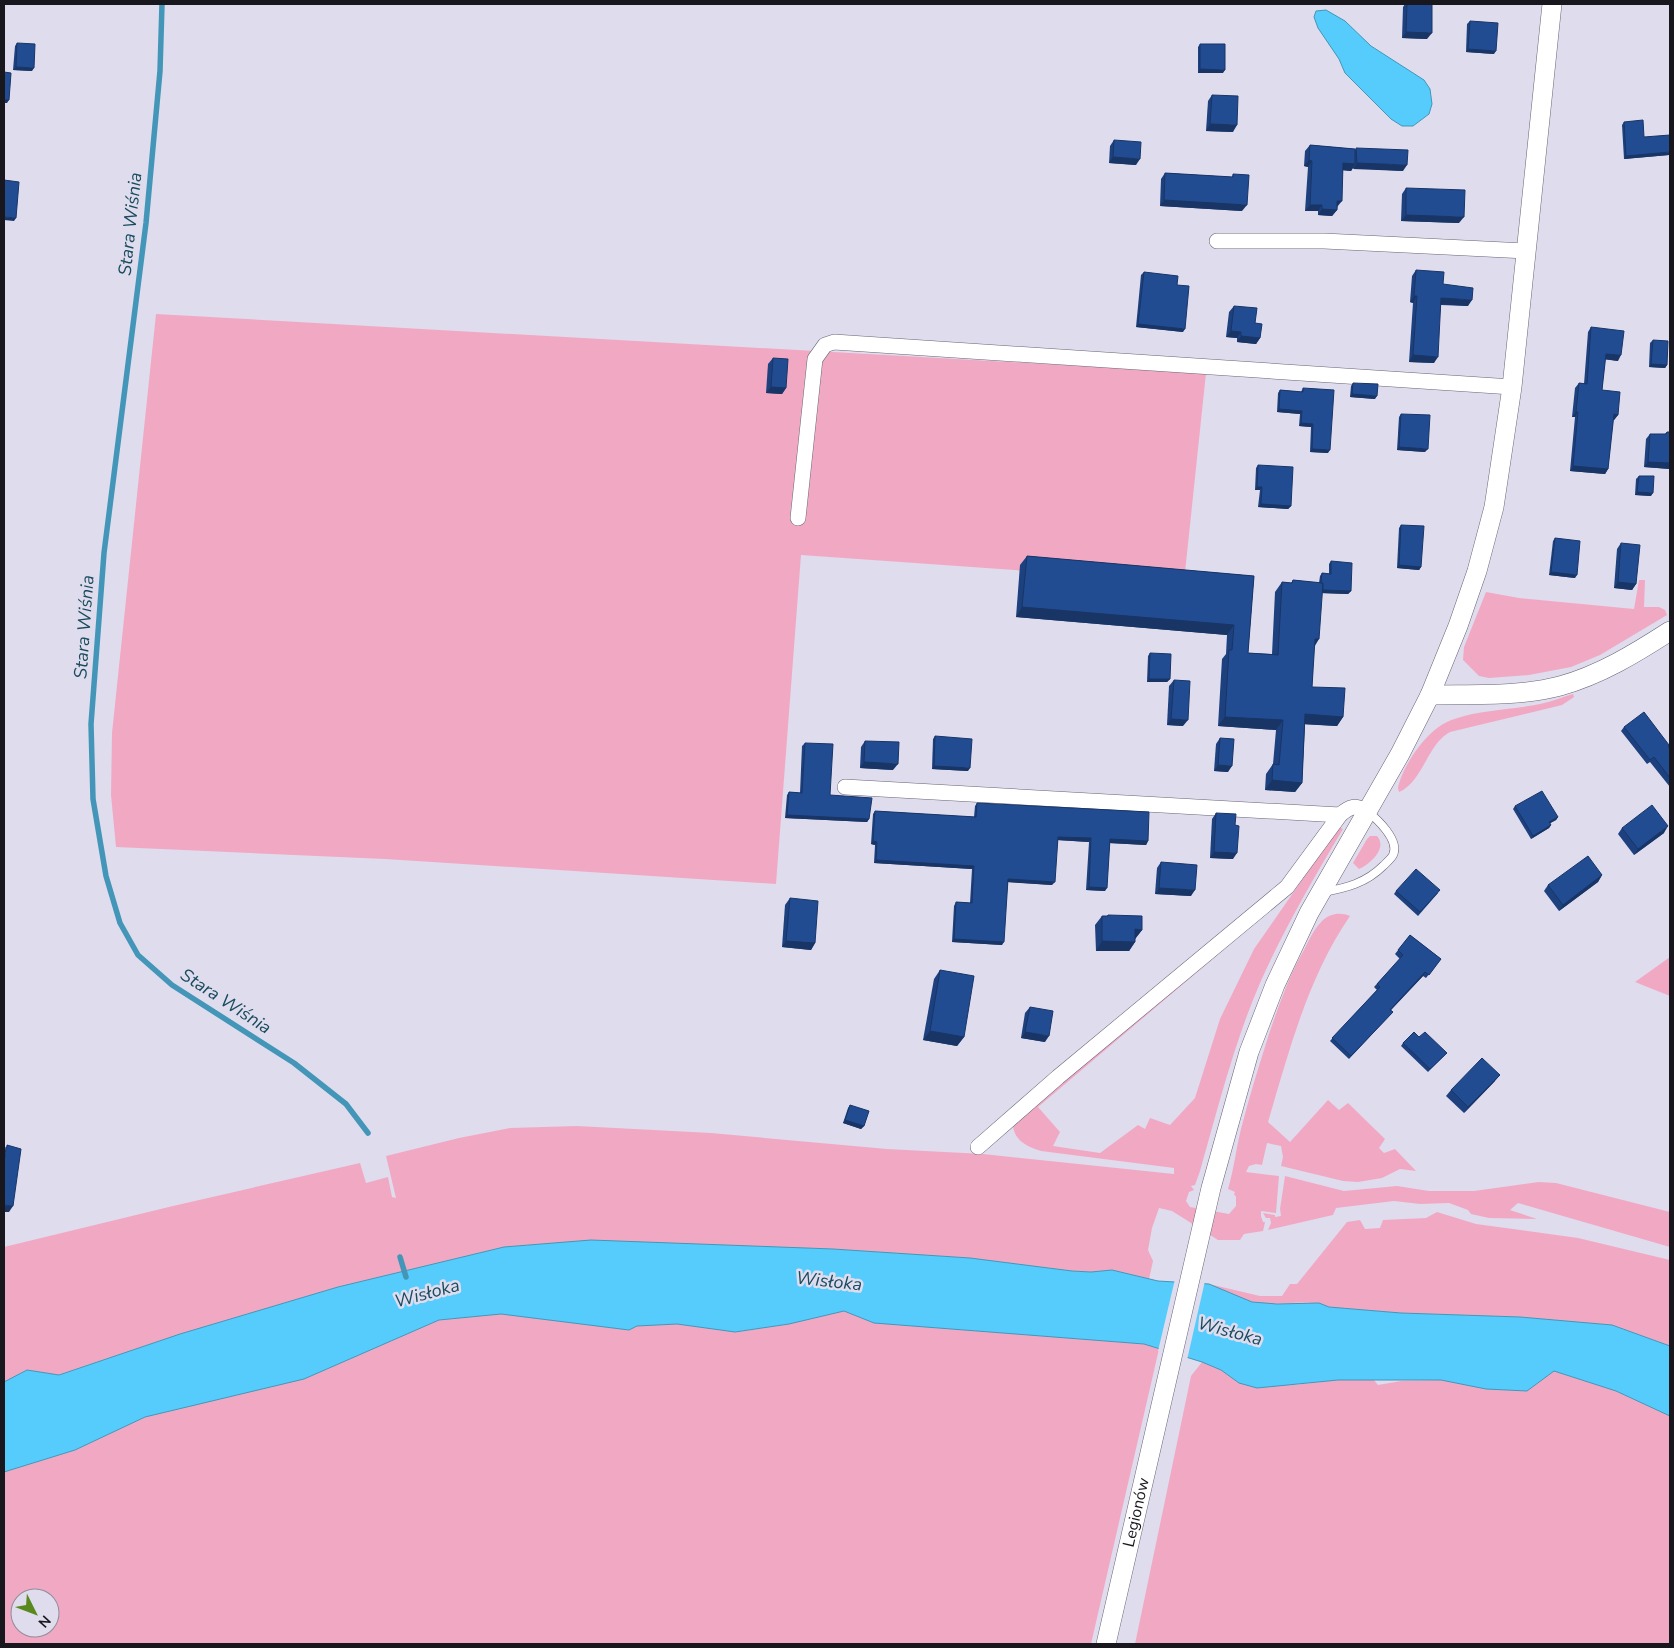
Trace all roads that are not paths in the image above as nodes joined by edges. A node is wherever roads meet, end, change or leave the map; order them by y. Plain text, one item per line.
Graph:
1 (1552, 4) edge
2 (1217, 241) dead end
3 (1527, 251) junction
4 (1512, 387) junction
5 (798, 518) dead end
6 (1670, 631) edge
7 (1430, 695) junction
8 (845, 787) dead end
9 (1367, 811) junction
10 (1340, 815) junction
11 (1320, 893) junction
12 (978, 1147) dead end
13 (1106, 1644) edge

1 - 3 street, Legionów
2 - 3 street
3 - 4 street, Legionów
4 - 5 street
4 - 7 street, Legionów
6 - 7 street
7 - 9 street, Legionów
8 - 10 street
9 - 10 street
9 - 11 street, Legionów
9 - 11 lane
10 - 12 street
11 - 13 street, Legionów

